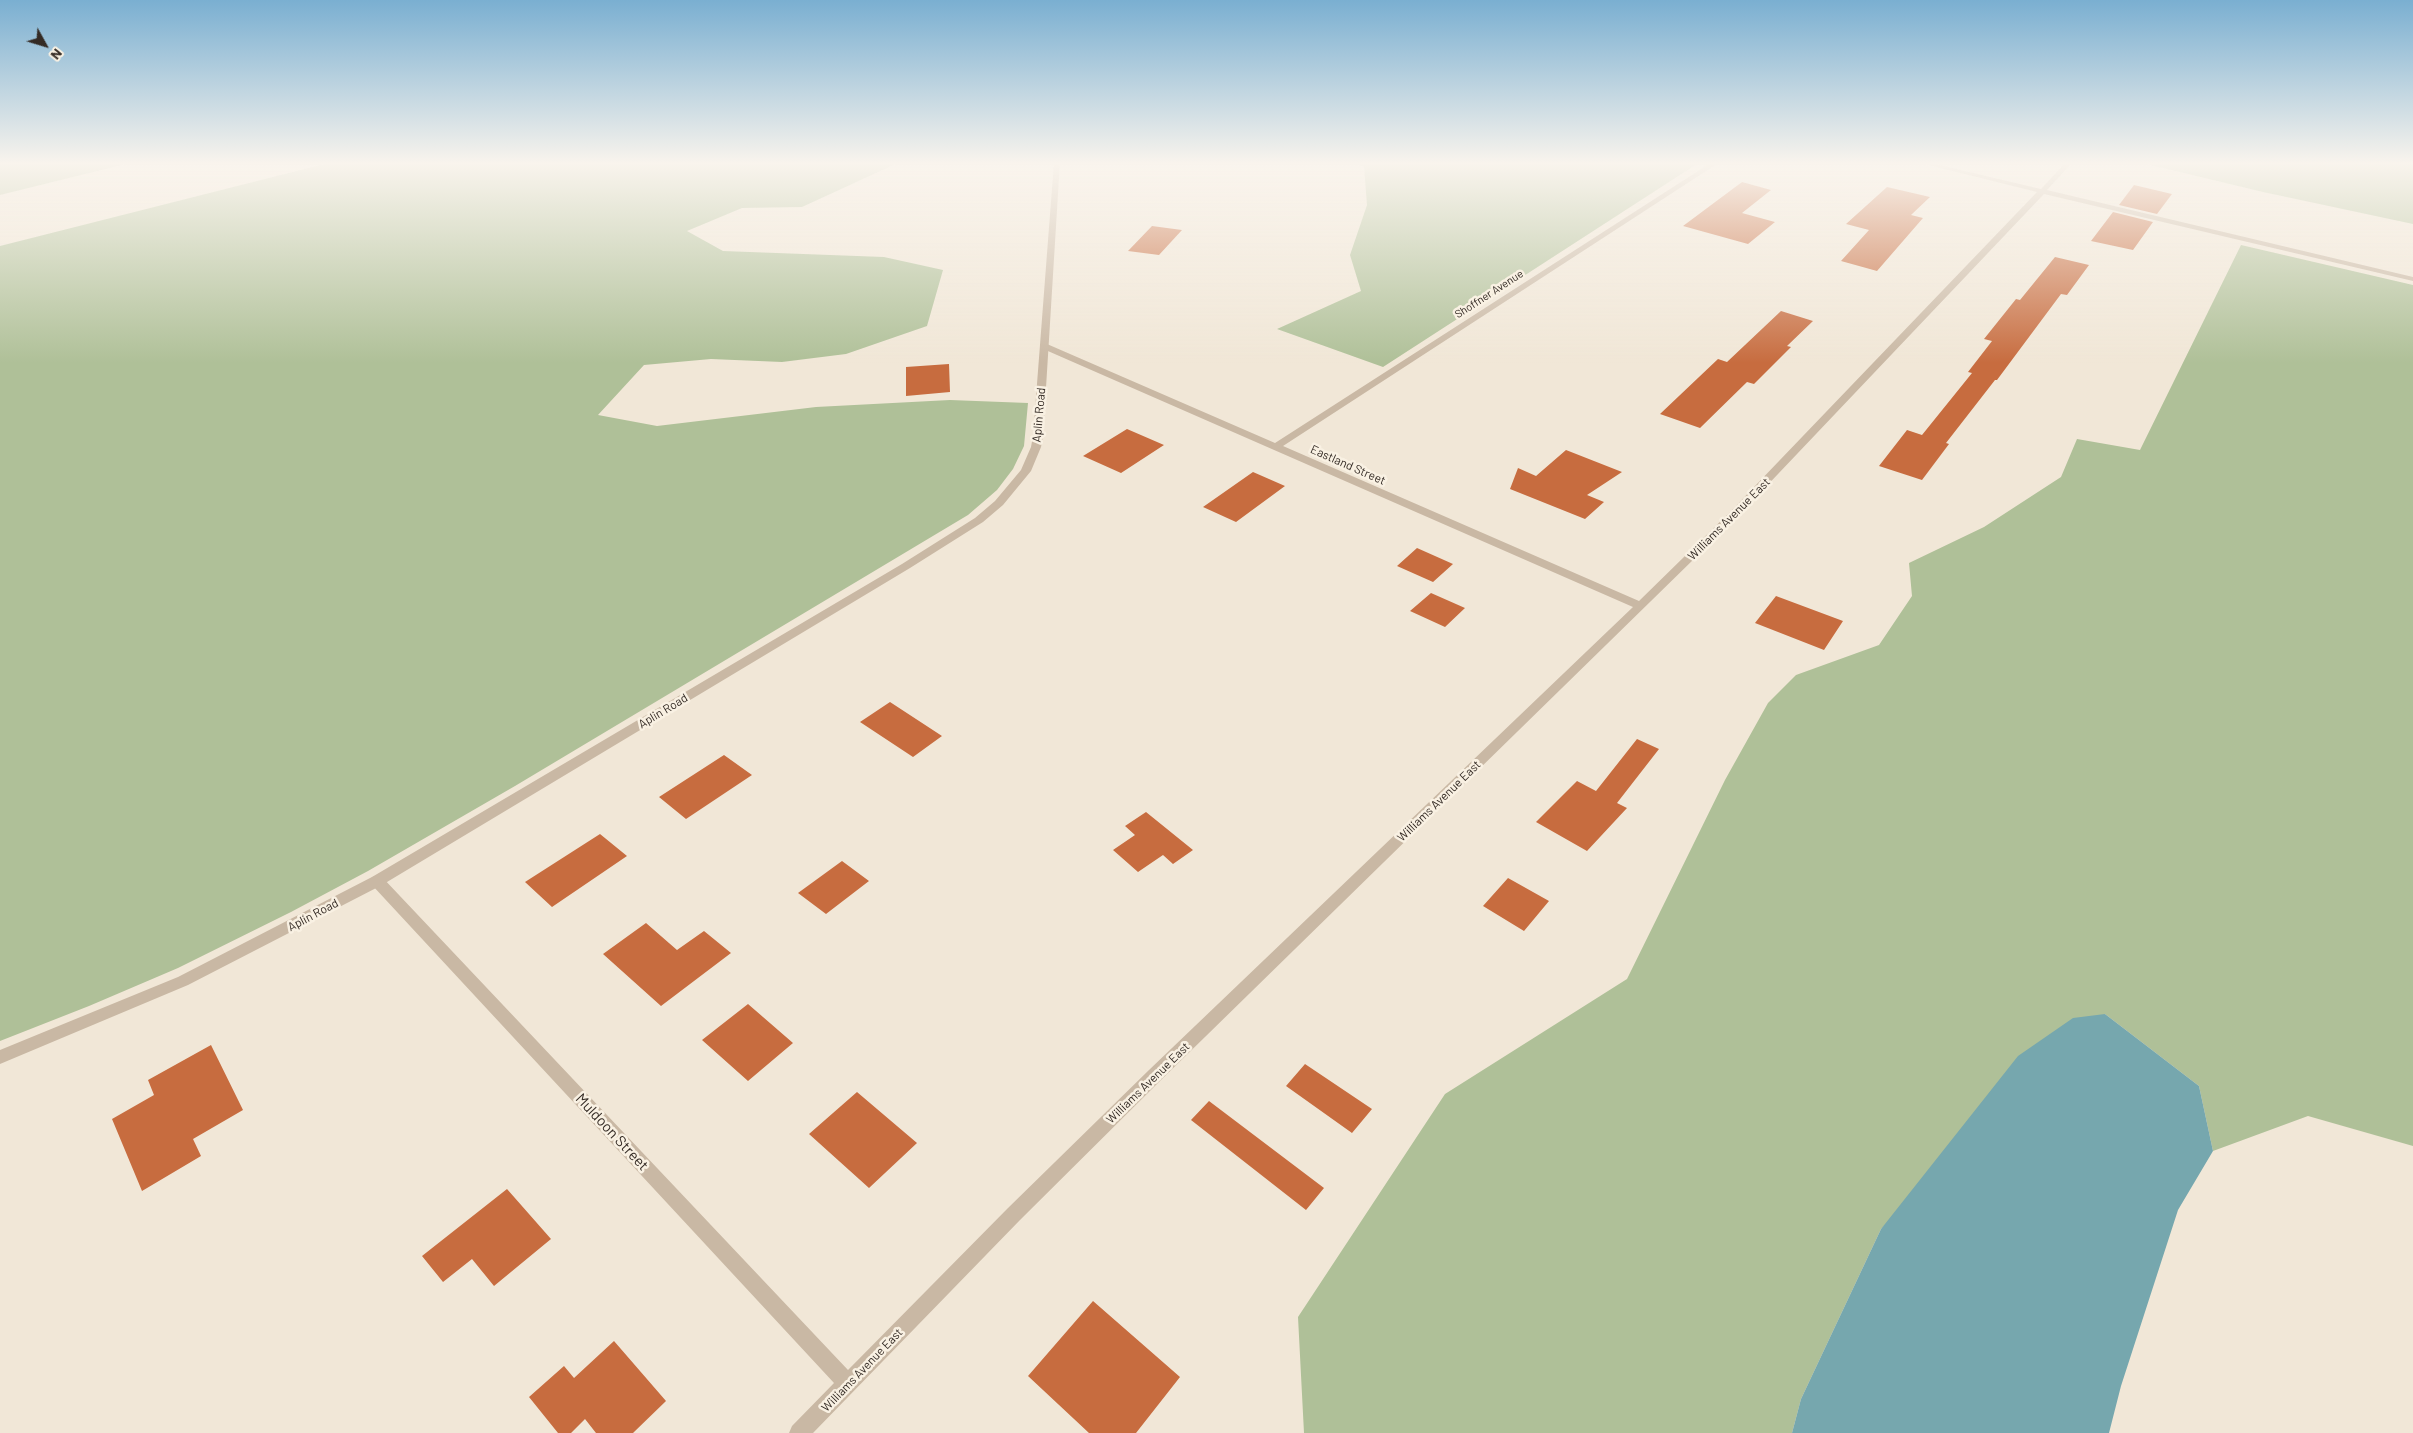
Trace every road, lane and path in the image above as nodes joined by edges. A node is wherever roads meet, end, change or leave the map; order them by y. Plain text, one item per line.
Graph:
1 (1052, 229) edge
2 (1613, 229) edge
3 (2008, 229) edge
4 (2203, 229) edge
5 (2413, 279) edge
6 (1044, 346) junction
7 (1275, 447) junction
8 (1641, 606) junction
9 (378, 881) junction
10 (0, 1057) edge
11 (848, 1384) junction
12 (799, 1433) edge

1 - 6 street, Aplin Road
2 - 7 street, Shoffner Avenue
3 - 8 street, Williams Avenue East
4 - 5 street
6 - 7 street, Eastland Street
6 - 9 street, Aplin Road
7 - 8 street, Eastland Street
8 - 11 street, Williams Avenue East
9 - 10 street, Aplin Road
9 - 11 street, Muldoon Street
11 - 12 street, Williams Avenue East

